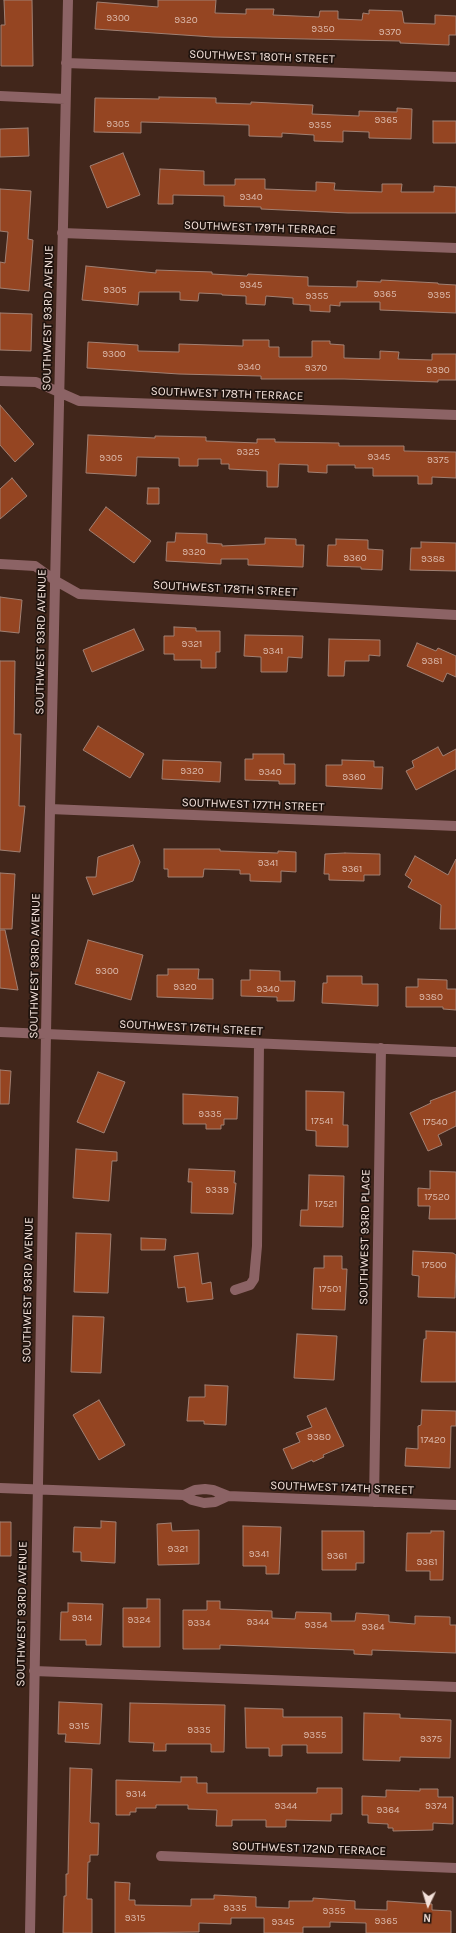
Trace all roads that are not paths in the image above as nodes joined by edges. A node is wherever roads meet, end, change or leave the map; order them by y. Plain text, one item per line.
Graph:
1 (68, 0) edge
2 (66, 63) junction
3 (456, 77) edge
4 (0, 96) edge
5 (65, 99) junction
6 (62, 233) junction
7 (456, 248) edge
8 (0, 381) edge
9 (60, 393) junction
10 (456, 416) edge
11 (0, 564) edge
12 (56, 581) junction
13 (456, 615) edge
14 (50, 810) junction
15 (456, 826) edge
16 (0, 1032) edge
17 (47, 1034) junction
18 (259, 1044) junction
19 (381, 1048) junction
20 (456, 1052) edge
21 (235, 1290) dead end
22 (0, 1488) edge
23 (37, 1489) junction
24 (184, 1495) junction
25 (228, 1496) junction
26 (374, 1502) junction
27 (456, 1505) edge
28 (34, 1671) junction
29 (456, 1687) edge
30 (161, 1856) dead end
31 (456, 1868) edge
32 (30, 1933) edge

1 - 2 street, SOUTHWEST 93RD AVENUE
2 - 3 street, SOUTHWEST 180TH STREET
2 - 5 street, SOUTHWEST 93RD AVENUE
4 - 5 street
5 - 6 street, SOUTHWEST 93RD AVENUE
6 - 7 street, SOUTHWEST 179TH TERRACE
6 - 9 street, SOUTHWEST 93RD AVENUE
8 - 9 street, SOUTHWEST 178TH TERRACE
9 - 10 street, SOUTHWEST 178TH TERRACE
9 - 12 street, SOUTHWEST 93RD AVENUE
11 - 12 street, SOUTHWEST 178TH STREET
12 - 13 street, SOUTHWEST 178TH STREET
12 - 14 street, SOUTHWEST 93RD AVENUE
14 - 15 street, SOUTHWEST 177TH STREET
14 - 17 street, SOUTHWEST 93RD AVENUE
16 - 17 street, SOUTHWEST 176TH STREET
17 - 18 street, SOUTHWEST 176TH STREET
17 - 23 street, SOUTHWEST 93RD AVENUE
18 - 19 street, SOUTHWEST 176TH STREET
18 - 21 street
19 - 20 street
19 - 26 street, SOUTHWEST 93RD PLACE
22 - 23 street, SOUTHWEST 174TH STREET
23 - 24 street, SOUTHWEST 174TH STREET
23 - 28 street, SOUTHWEST 93RD AVENUE
24 - 25 street, SOUTHWEST 174TH STREET
24 - 25 street, SOUTHWEST 174TH STREET
25 - 26 street, SOUTHWEST 174TH STREET
26 - 27 street, SOUTHWEST 174TH STREET
28 - 29 street
28 - 32 street, SOUTHWEST 93RD AVENUE
30 - 31 street, SOUTHWEST 172ND TERRACE

